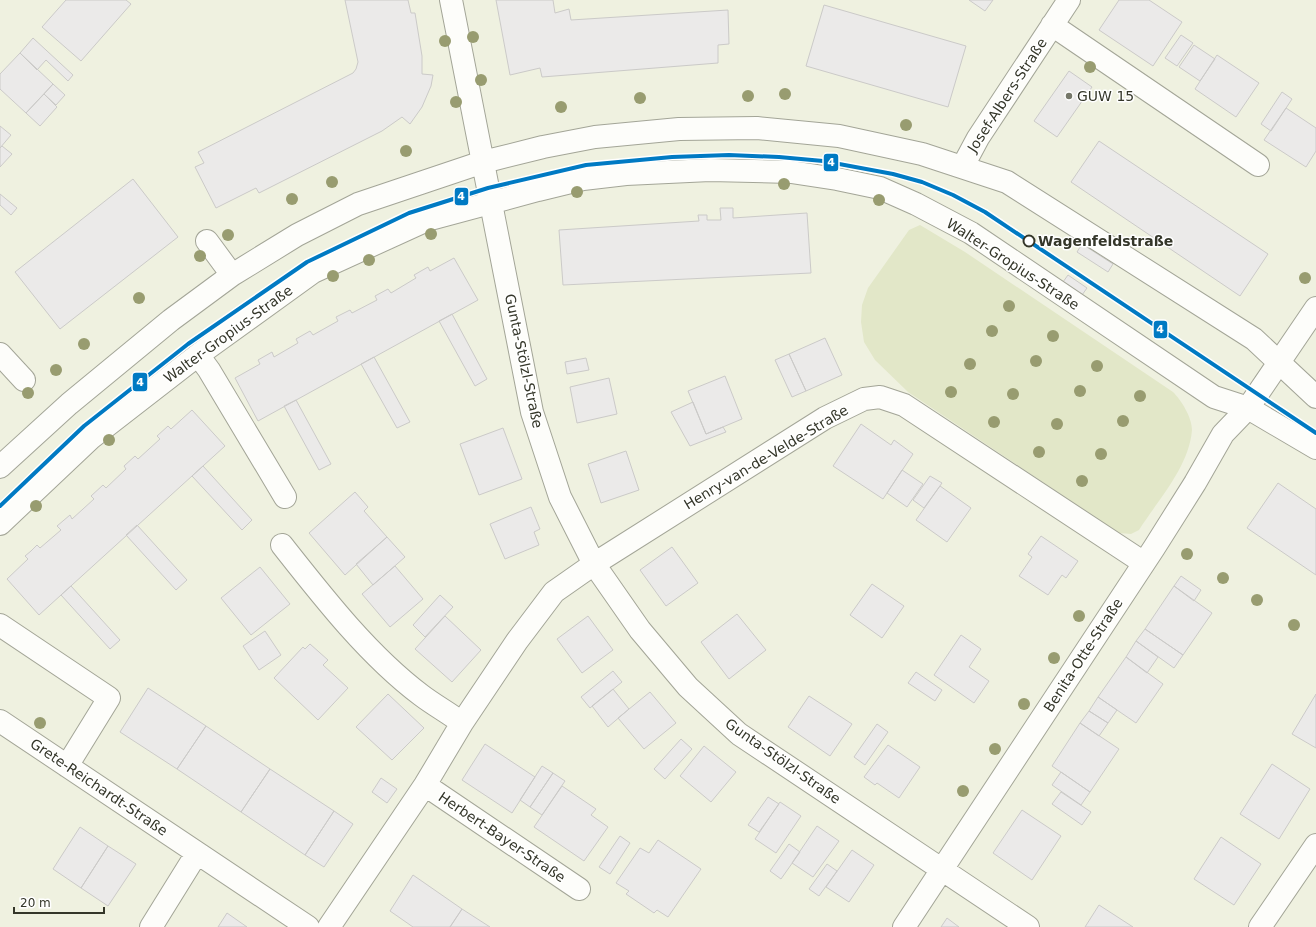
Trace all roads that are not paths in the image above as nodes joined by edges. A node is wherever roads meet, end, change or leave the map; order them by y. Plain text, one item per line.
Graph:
1 (451, 0) edge
2 (1069, 0) edge
3 (1052, 25) junction
4 (483, 162) junction
5 (1258, 165) dead end
6 (963, 166) junction
7 (491, 202) junction
8 (207, 241) dead end
9 (232, 275) junction
10 (1316, 308) edge
11 (0, 354) edge
12 (198, 355) junction
13 (1278, 363) junction
14 (24, 380) dead end
15 (1316, 398) edge
16 (1248, 408) junction
17 (1316, 448) edge
18 (0, 467) edge
19 (285, 497) dead end
20 (0, 524) edge
21 (282, 545) dead end
22 (1144, 563) junction
23 (594, 564) junction
24 (0, 625) edge
25 (0, 721) edge
26 (462, 722) junction
27 (67, 766) junction
28 (425, 785) junction
29 (1316, 845) edge
30 (197, 853) junction
31 (942, 870) junction
32 (579, 889) dead end
33 (151, 927) edge
34 (308, 927) edge
35 (329, 927) edge
36 (904, 927) edge
37 (1028, 927) edge
38 (1260, 927) edge

1 - 4 street
2 - 3 street, Josef-Albers-Straße
3 - 5 street, Josef-Albers-Straße
3 - 6 street, Josef-Albers-Straße
4 - 6 street
4 - 7 street
4 - 9 street
6 - 13 street
7 - 12 street, Walter-Gropius-Straße
7 - 16 street, Walter-Gropius-Straße
7 - 23 street, Gunta-Stölzl-Straße
8 - 9 street
9 - 18 street
10 - 13 street
11 - 14 street
12 - 19 street
12 - 20 street, Walter-Gropius-Straße
13 - 15 street
13 - 16 street, Benita-Otte-Straße
16 - 17 street, Walter-Gropius-Straße
16 - 22 street, Benita-Otte-Straße
21 - 26 street
22 - 23 street, Henry-van-de-Velde-Straße
22 - 31 street, Benita-Otte-Straße
23 - 26 street, Herbert-Bayer-Straße
23 - 31 street, Gunta-Stölzl-Straße
24 - 27 street
25 - 27 street, Grete-Reichardt-Straße
26 - 28 street, Herbert-Bayer-Straße
27 - 30 street, Grete-Reichardt-Straße
28 - 32 street, Herbert-Bayer-Straße
28 - 35 street, Herbert-Bayer-Straße
29 - 38 street
30 - 33 street
30 - 34 street, Grete-Reichardt-Straße
31 - 36 street, Benita-Otte-Straße
31 - 37 street, Gunta-Stölzl-Straße

